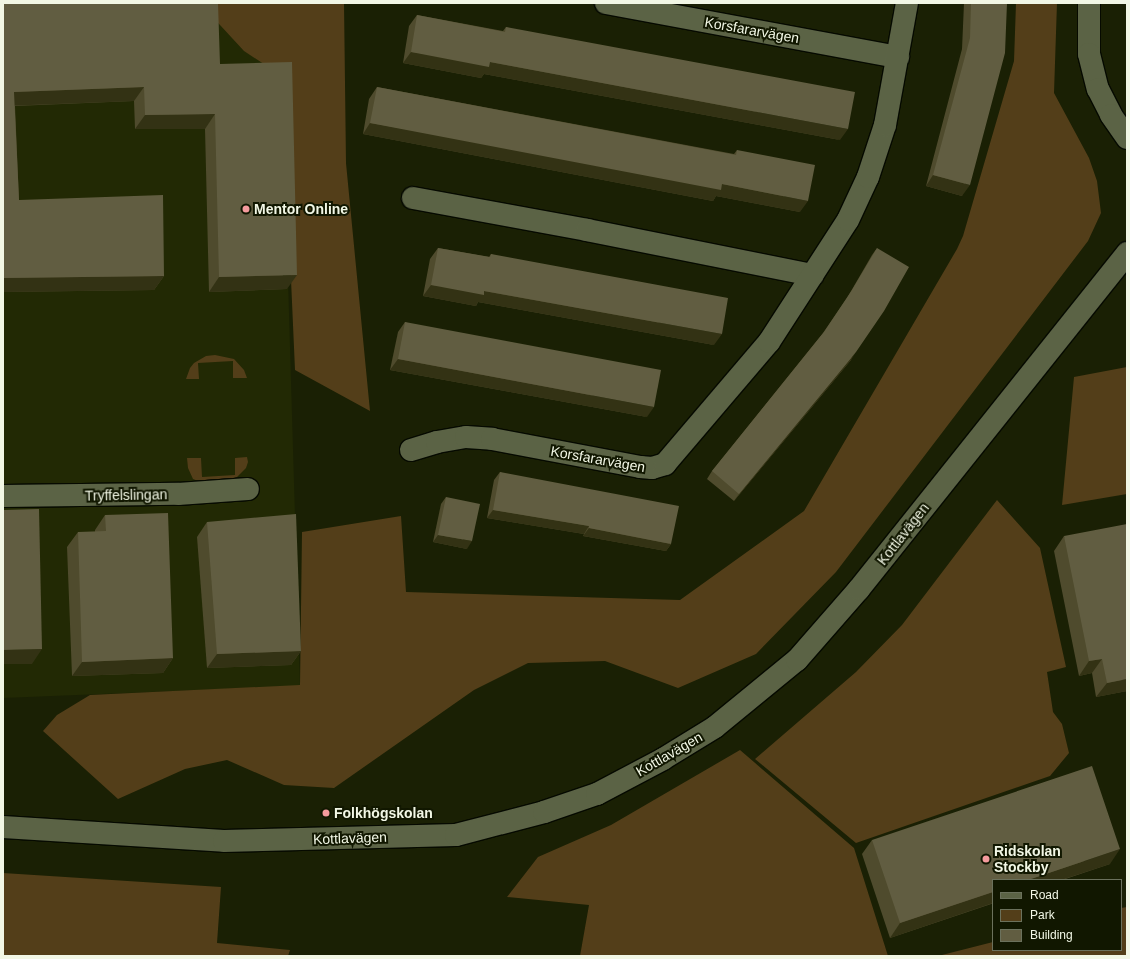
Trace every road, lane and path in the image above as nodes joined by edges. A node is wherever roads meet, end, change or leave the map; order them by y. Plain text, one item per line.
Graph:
1 (606, 3) edge
2 (907, 3) edge
3 (1089, 3) edge
4 (898, 57) junction
5 (1127, 138) edge
6 (413, 198) dead end
7 (1127, 253) edge
8 (813, 275) junction
9 (411, 450) dead end
10 (248, 489) dead end
11 (3, 496) edge
12 (3, 826) edge

1 - 4 street, Korsfararvägen
2 - 4 street, Korsfararvägen
3 - 5 street
4 - 8 street, Korsfararvägen
6 - 8 street
7 - 12 street, Kottlavägen
8 - 9 street, Korsfararvägen
10 - 11 street, Tryffelslingan

